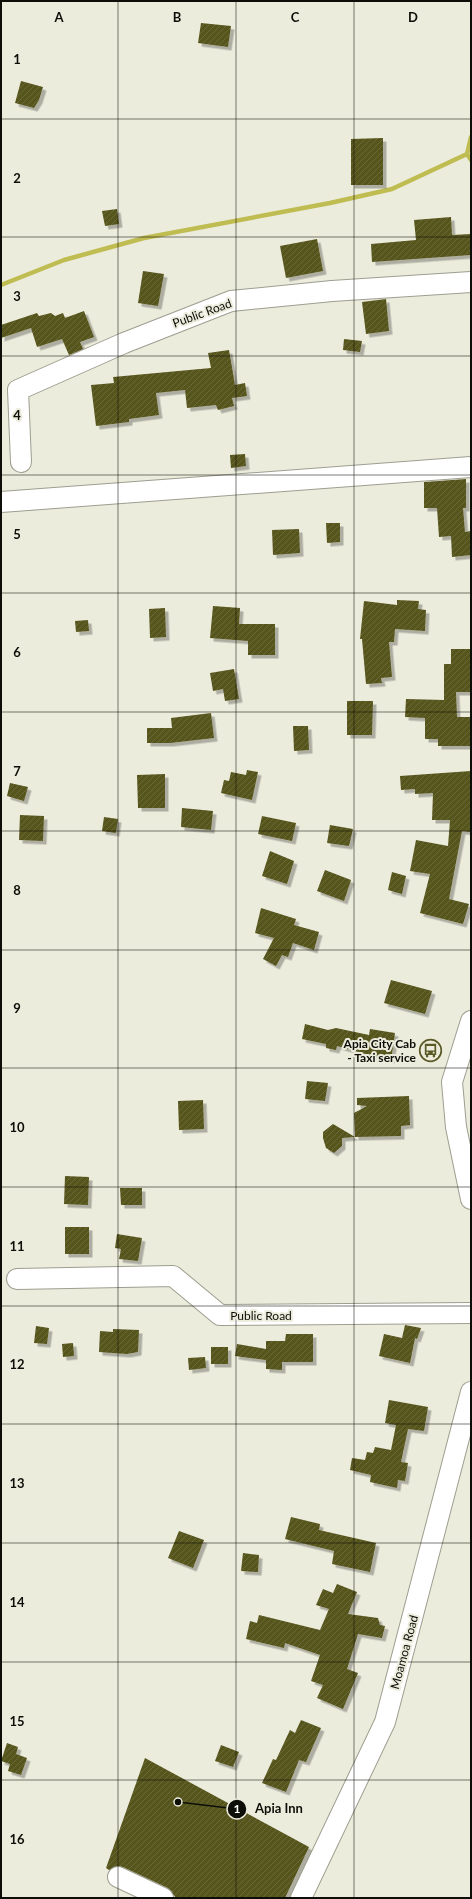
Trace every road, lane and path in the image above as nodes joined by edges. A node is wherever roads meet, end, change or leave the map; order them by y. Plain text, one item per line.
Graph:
1 (471, 282) edge
2 (21, 462) dead end
3 (471, 467) edge
4 (1, 502) edge
5 (471, 1021) edge
6 (471, 1200) edge
7 (17, 1279) dead end
8 (471, 1313) edge
9 (471, 1392) edge
10 (118, 1877) dead end
11 (163, 1898) edge
12 (301, 1898) edge

1 - 2 street, Public Road
3 - 4 street
5 - 6 street
7 - 8 street, Public Road
9 - 12 street, Moamoa Road
10 - 11 street

